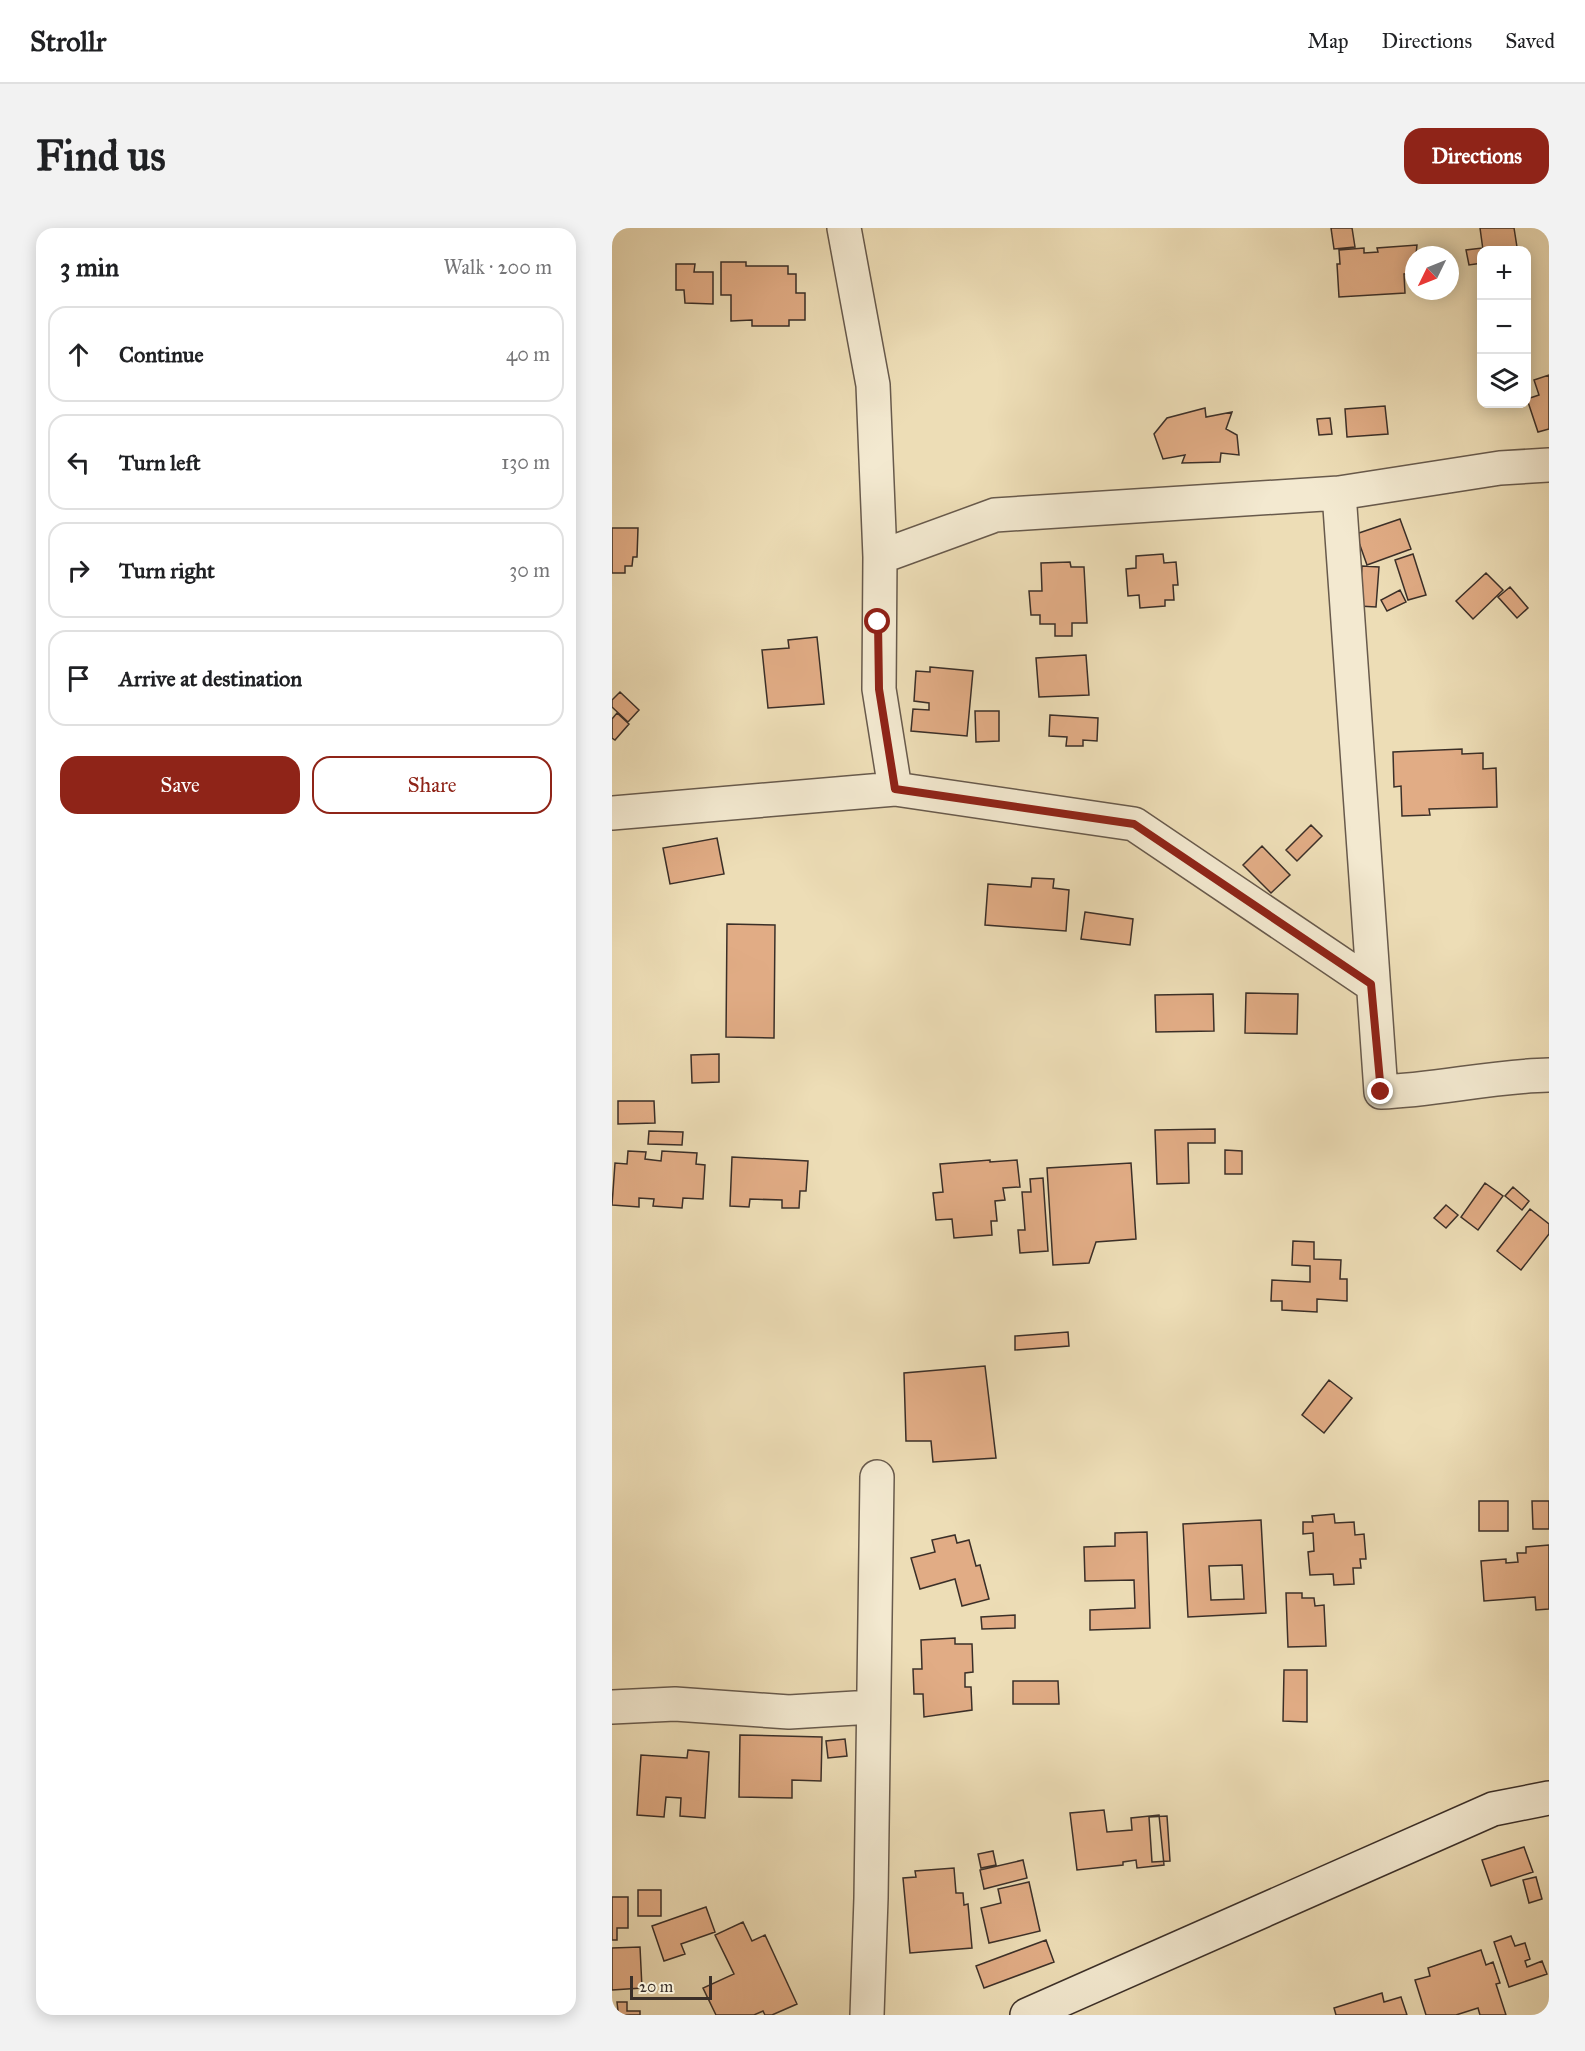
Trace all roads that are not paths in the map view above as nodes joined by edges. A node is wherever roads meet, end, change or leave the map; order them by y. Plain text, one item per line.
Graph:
1 (844, 228) edge
2 (1549, 465) edge
3 (1339, 493) junction
4 (880, 557) junction
5 (895, 789) junction
6 (612, 813) edge
7 (1371, 984) junction
8 (1549, 1075) edge
9 (877, 1477) dead end
10 (612, 1707) edge
11 (872, 1707) junction
12 (1549, 1797) edge
13 (867, 2015) edge
14 (1027, 2015) edge

1 - 4 street
2 - 3 street
3 - 4 street
3 - 7 street
4 - 5 street
5 - 6 street
5 - 7 street
7 - 8 street
9 - 11 street
10 - 11 street
11 - 13 street
12 - 14 street

